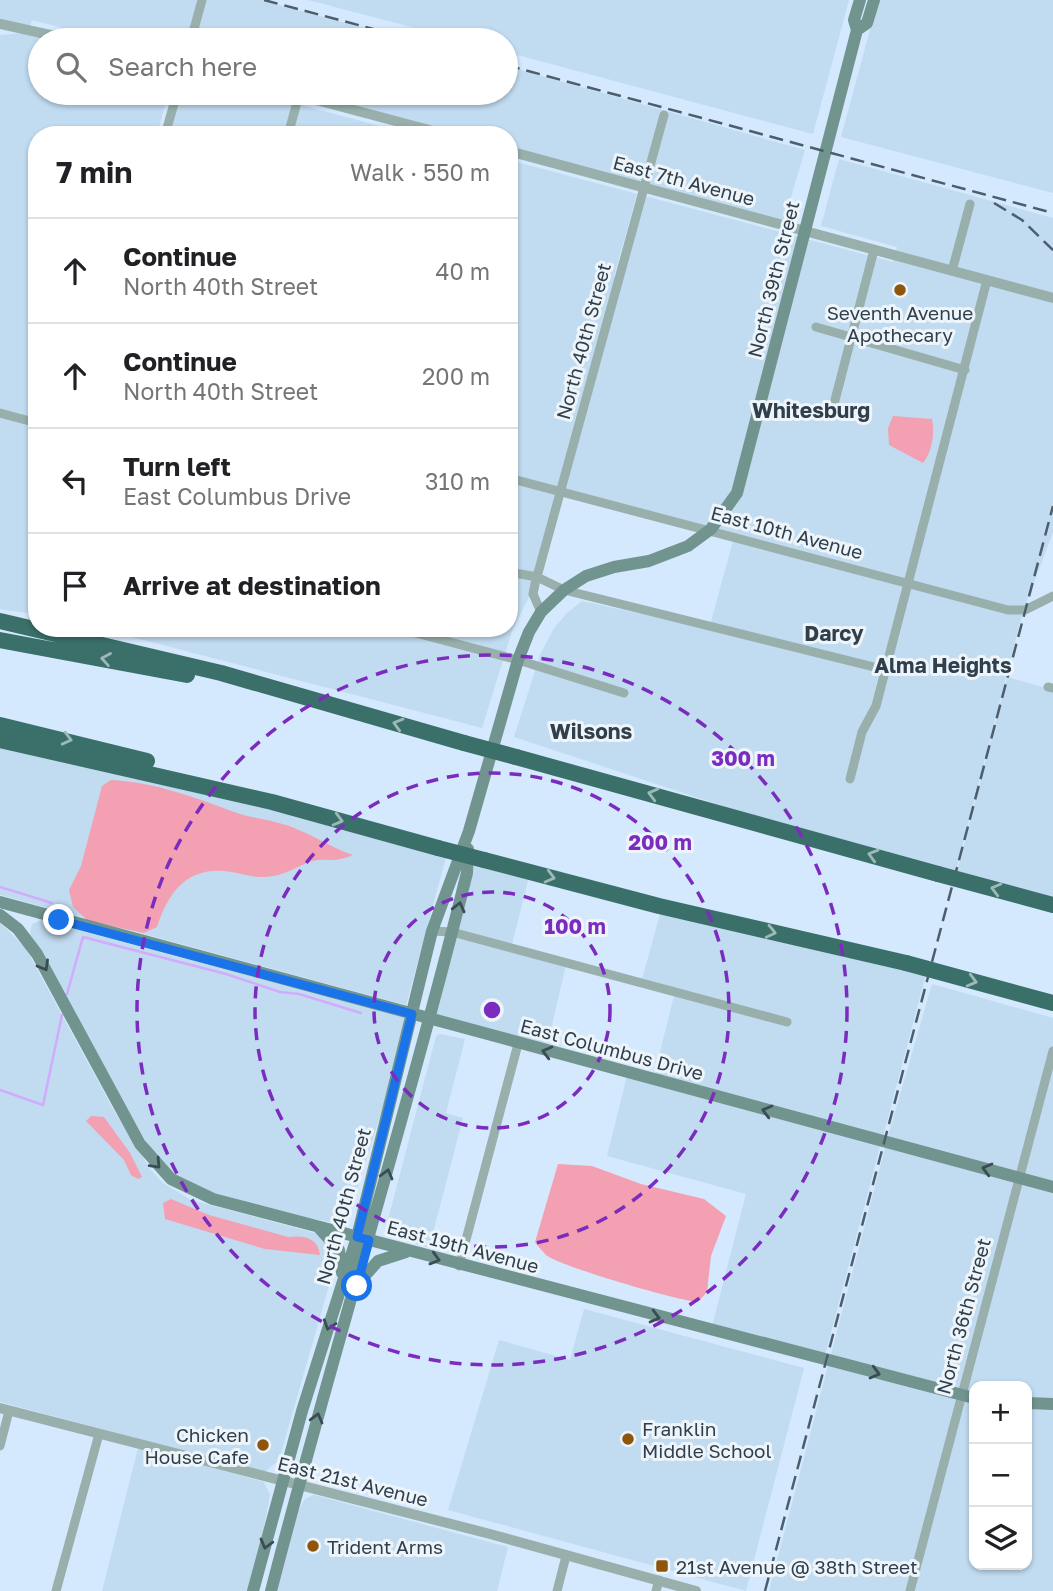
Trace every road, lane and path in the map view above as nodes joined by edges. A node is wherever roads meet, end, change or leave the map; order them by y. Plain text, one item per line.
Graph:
1 (202, 0) edge
2 (860, 0) edge
3 (873, 0) edge
4 (0, 24) edge
5 (194, 28) edge
6 (28, 30) edge
7 (857, 30) junction
8 (174, 105) edge
9 (292, 105) edge
10 (335, 105) edge
11 (664, 115) dead end
12 (168, 126) edge
13 (289, 126) edge
14 (414, 126) edge
15 (518, 153) edge
16 (645, 188) junction
17 (970, 204) dead end
18 (806, 231) junction
19 (874, 250) junction
20 (952, 271) junction
21 (987, 280) junction
22 (1053, 298) edge
23 (816, 327) dead end
24 (850, 337) junction
25 (965, 370) junction
26 (834, 404) dead end
27 (0, 413) edge
28 (28, 421) edge
29 (518, 480) edge
30 (562, 491) junction
31 (711, 529) junction
32 (518, 574) edge
33 (537, 577) junction
34 (909, 583) junction
35 (564, 590) junction
36 (1053, 596) edge
37 (541, 612) junction
38 (0, 621) edge
39 (28, 627) edge
40 (72, 637) edge
41 (431, 637) edge
42 (0, 640) edge
43 (518, 660) junction
44 (886, 670) junction
45 (624, 693) dead end
46 (317, 701) junction
47 (0, 725) edge
48 (0, 740) edge
49 (850, 779) dead end
50 (272, 802) junction
51 (469, 831) junction
52 (0, 902) edge
53 (1053, 905) edge
54 (33, 912) junction
55 (0, 915) edge
56 (18, 929) junction
57 (432, 931) junction
58 (452, 932) junction
59 (1053, 1003) edge
60 (412, 1014) junction
61 (430, 1021) junction
62 (787, 1022) dead end
63 (518, 1044) junction
64 (1053, 1051) edge
65 (1019, 1177) junction
66 (1053, 1187) edge
67 (317, 1226) junction
68 (363, 1238) junction
69 (410, 1252) junction
70 (459, 1266) junction
71 (342, 1283) junction
72 (357, 1286) junction
73 (960, 1395) junction
74 (969, 1397) edge
75 (1032, 1403) edge
76 (1053, 1404) edge
77 (5, 1410) edge
78 (99, 1434) junction
79 (0, 1446) edge
80 (283, 1482) junction
81 (299, 1484) junction
82 (566, 1556) junction
83 (658, 1585) edge
84 (56, 1591) edge
85 (253, 1591) edge
86 (271, 1591) edge
87 (557, 1591) edge
88 (696, 1591) edge
89 (910, 1591) edge

1 - 5 street
2 - 7 main road, North 39th Street
3 - 7 main road, North 39th Street
4 - 6 street
7 - 18 main road, North 39th Street
8 - 12 street
9 - 13 street
10 - 14 street
11 - 16 street, North 40th Street
15 - 16 street, East 7th Avenue
16 - 18 street, East 7th Avenue
16 - 30 street, North 40th Street
17 - 20 street
18 - 19 street, East 7th Avenue
18 - 31 main road, North 39th Street
19 - 20 street, East 7th Avenue
19 - 24 street
20 - 21 street, East 7th Avenue
21 - 22 street, East 7th Avenue
21 - 25 street
23 - 24 street
24 - 25 street
24 - 26 street
25 - 34 street
27 - 28 street
29 - 30 street, East 10th Avenue
30 - 31 street, East 10th Avenue
30 - 33 street, North 40th Street
31 - 34 street, East 10th Avenue
31 - 35 main road, North 40th Street
32 - 33 street
33 - 35 street
33 - 37 street
34 - 36 street, East 10th Avenue
34 - 44 street
35 - 37 main road, North 40th Street
35 - 44 street
37 - 43 main road, North 40th Street
38 - 39 highway
40 - 46 highway
41 - 43 street
46 -> 42 highway
43 - 45 street
43 - 51 main road, North 40th Street
44 - 49 street
53 -> 46 highway, bridge
47 -> 50 highway
48 - 50 highway
50 -> 59 highway, bridge
51 - 57 main road, North 40th Street
58 -> 51 main road, North 40th Street
52 - 54 main road, East Columbus Drive
54 - 56 main road
54 - 60 main road, East Columbus Drive
55 - 56 main road, East 19th Avenue
56 -> 67 main road, East 19th Avenue
57 - 58 street
57 - 60 main road, North 40th Street
58 - 61 main road, North 40th Street
58 - 62 street
60 - 61 main road, East Columbus Drive
60 - 68 main road, North 40th Street
61 - 63 main road, East Columbus Drive
68 -> 61 main road, North 40th Street
65 -> 63 main road, East Columbus Drive
63 - 70 street
64 - 65 street, North 36th Street
65 - 66 main road, East Columbus Drive
65 - 73 street, North 36th Street
67 - 68 main road, East 19th Avenue
67 - 71 main road
68 - 69 main road, East 19th Avenue
68 - 71 main road, North 40th Street
68 - 72 main road, North 40th Street
69 -> 70 main road, East 19th Avenue
69 - 72 main road
70 -> 73 main road, East 19th Avenue
71 -> 80 main road, North 40th Street
81 -> 72 main road, North 40th Street
73 - 74 main road, East 19th Avenue
73 - 89 street, North 36th Street
75 - 76 main road
77 - 78 street, East 21st Avenue
77 - 79 street
78 - 80 street, East 21st Avenue
78 - 84 street
80 - 81 street, East 21st Avenue
80 -> 85 main road, North 40th Street
81 - 82 street, East 21st Avenue
81 - 86 main road, North 40th Street
82 - 83 street, East 21st Avenue
82 - 87 street
83 - 88 street, East 21st Avenue

